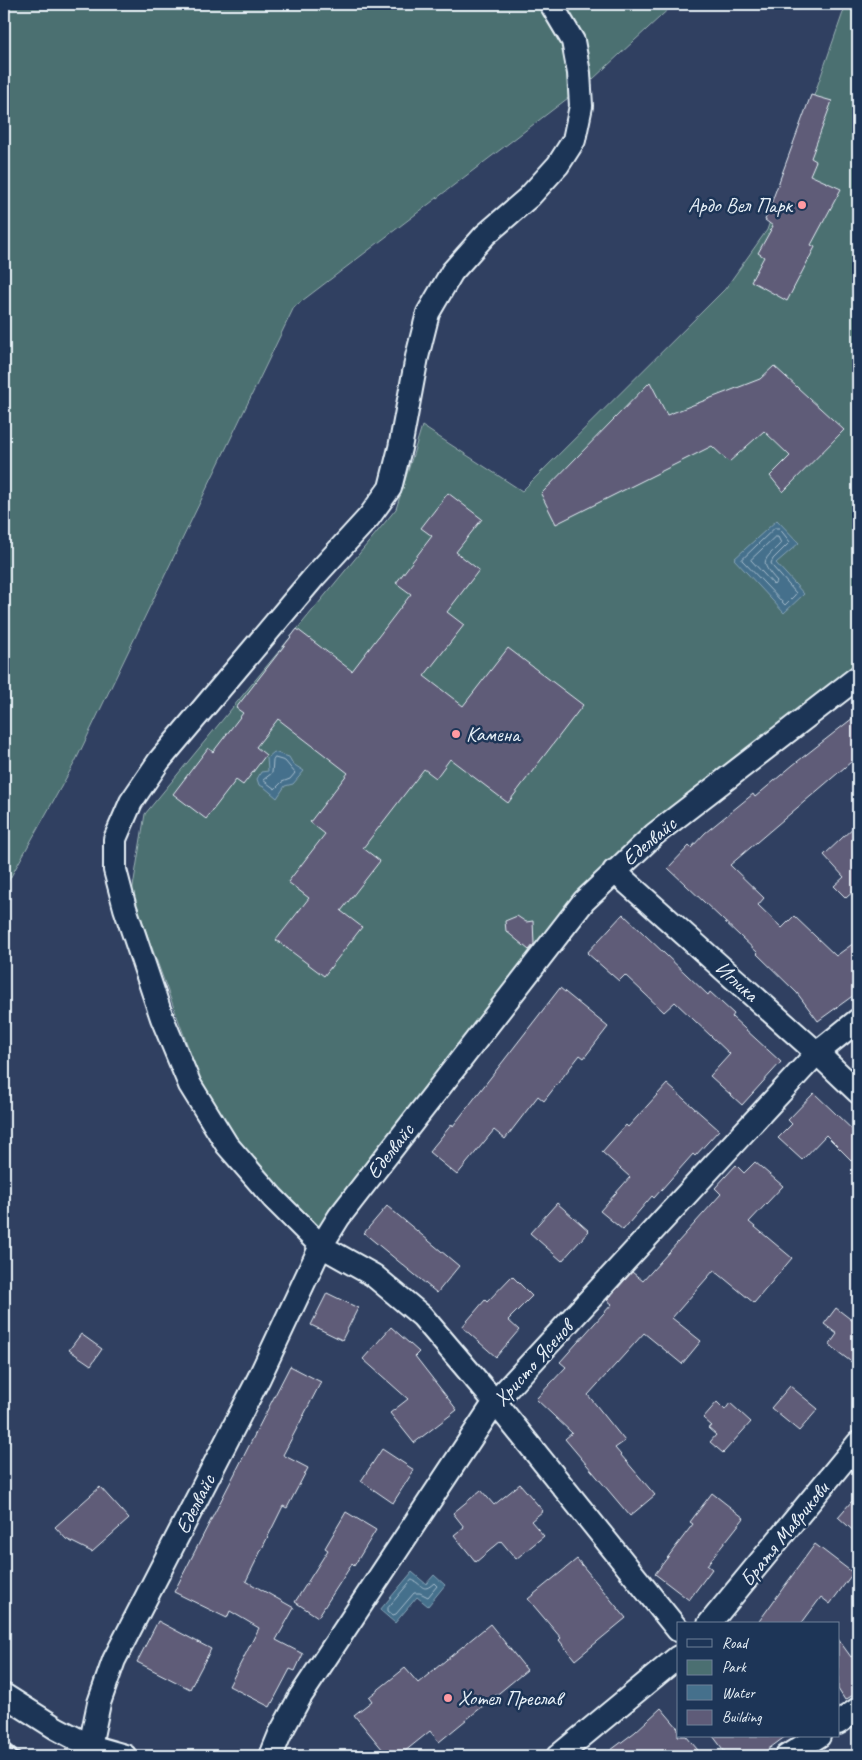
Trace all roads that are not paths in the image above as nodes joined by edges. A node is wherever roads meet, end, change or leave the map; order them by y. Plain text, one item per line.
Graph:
1 (551, 4) edge
2 (858, 678) edge
3 (614, 871) junction
4 (858, 1020) edge
5 (817, 1053) junction
6 (858, 1092) edge
7 (320, 1246) junction
8 (495, 1402) junction
9 (858, 1443) edge
10 (712, 1622) edge
11 (677, 1629) edge
12 (677, 1658) edge
13 (4, 1695) edge
14 (858, 1709) edge
15 (840, 1722) edge
16 (816, 1738) edge
17 (90, 1746) junction
18 (125, 1756) edge
19 (271, 1756) edge
20 (558, 1756) edge
21 (787, 1756) edge

1 - 7 street
2 - 3 street, Еделвайс
3 - 5 street, Иглика
3 - 7 street, Еделвайс
4 - 5 street, Христо Ясенов
5 - 6 street, Иглика
5 - 8 street, Христо Ясенов
7 - 8 street
7 - 17 street, Еделвайс
8 - 11 street
8 - 19 street, Христо Ясенов
9 - 10 street, Братя Маврикови
12 - 20 street
13 - 17 street
14 - 15 street
16 - 21 street
17 - 18 street

